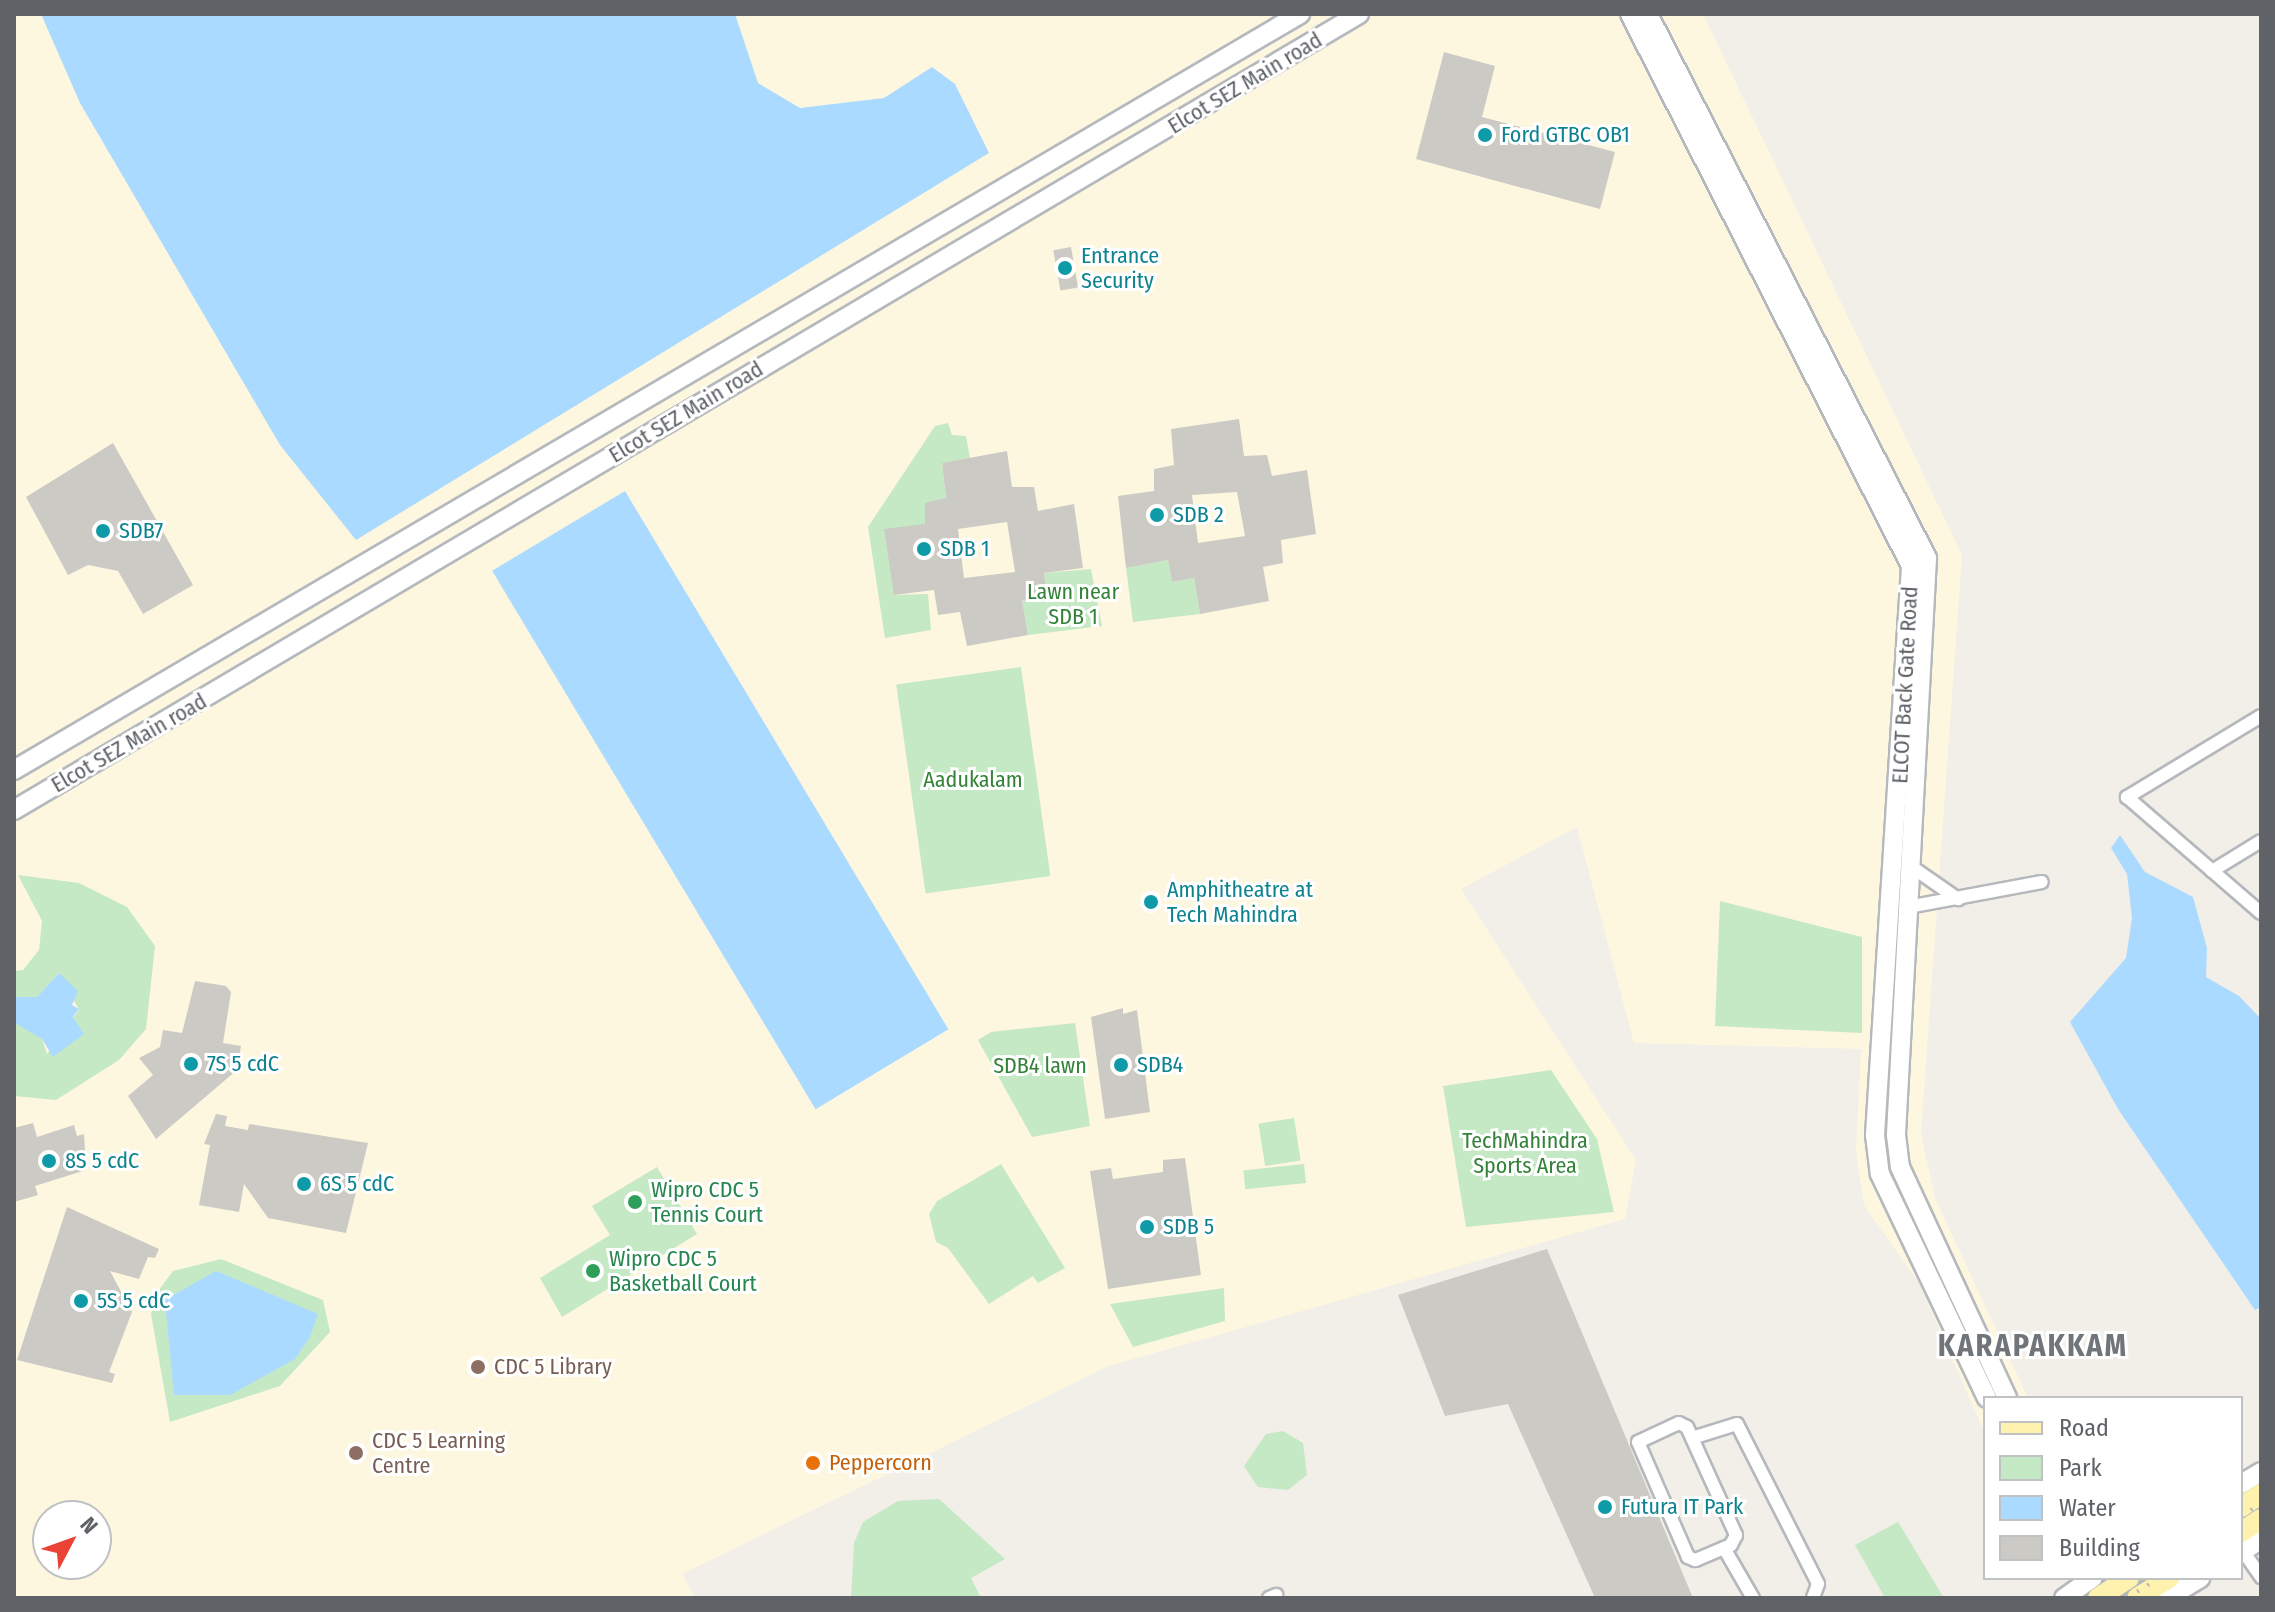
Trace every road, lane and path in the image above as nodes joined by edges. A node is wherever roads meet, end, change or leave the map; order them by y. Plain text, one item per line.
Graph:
1 (1300, 14) edge
2 (1359, 14) edge
3 (1630, 14) edge
4 (1648, 14) edge
5 (1894, 508) junction
6 (385, 554) junction
7 (403, 580) junction
8 (2261, 716) edge
9 (14, 770) edge
10 (14, 810) edge
11 (2261, 841) edge
12 (1909, 865) junction
13 (2212, 871) junction
14 (2042, 882) dead end
15 (1958, 899) junction
16 (1908, 907) junction
17 (2261, 913) edge
18 (1892, 1030) junction
19 (1986, 1396) edge
20 (2006, 1396) edge
21 (1692, 1438) junction
22 (2261, 1472) edge
23 (2243, 1483) edge
24 (2261, 1494) edge
25 (2243, 1506) edge
26 (2261, 1519) edge
27 (2243, 1544) edge
28 (2243, 1547) edge
29 (1721, 1549) junction
30 (2261, 1577) edge
31 (2126, 1580) edge
32 (2166, 1580) edge
33 (2197, 1580) edge
34 (2141, 1597) edge
35 (1744, 1598) edge
36 (1753, 1598) edge
37 (1813, 1598) edge
38 (2098, 1598) edge
39 (2167, 1598) edge

1 - 6 street, Elcot SEZ Main road
2 - 7 street, Elcot SEZ Main road
3 - 5 street, ELCOT Back Gate Road
4 - 5 street, ELCOT Back Gate Road
5 - 12 street, ELCOT Back Gate Road
5 - 18 street, ELCOT Back Gate Road
6 - 7 street
6 - 9 street, Elcot SEZ Main road
7 - 10 street, Elcot SEZ Main road
8 - 13 street
11 - 13 street
12 - 15 street
12 - 16 street, ELCOT Back Gate Road
13 - 17 street
14 - 15 street
15 - 16 street
16 - 18 street, ELCOT Back Gate Road
18 - 19 street, ELCOT Back Gate Road
18 - 20 street, ELCOT Back Gate Road
21 - 29 street
21 - 29 street
21 - 37 street
22 - 23 street
24 - 25 main road
26 - 27 main road
28 - 30 street
29 - 35 street
29 - 36 street
31 - 38 main road
32 - 34 main road
33 - 39 street

